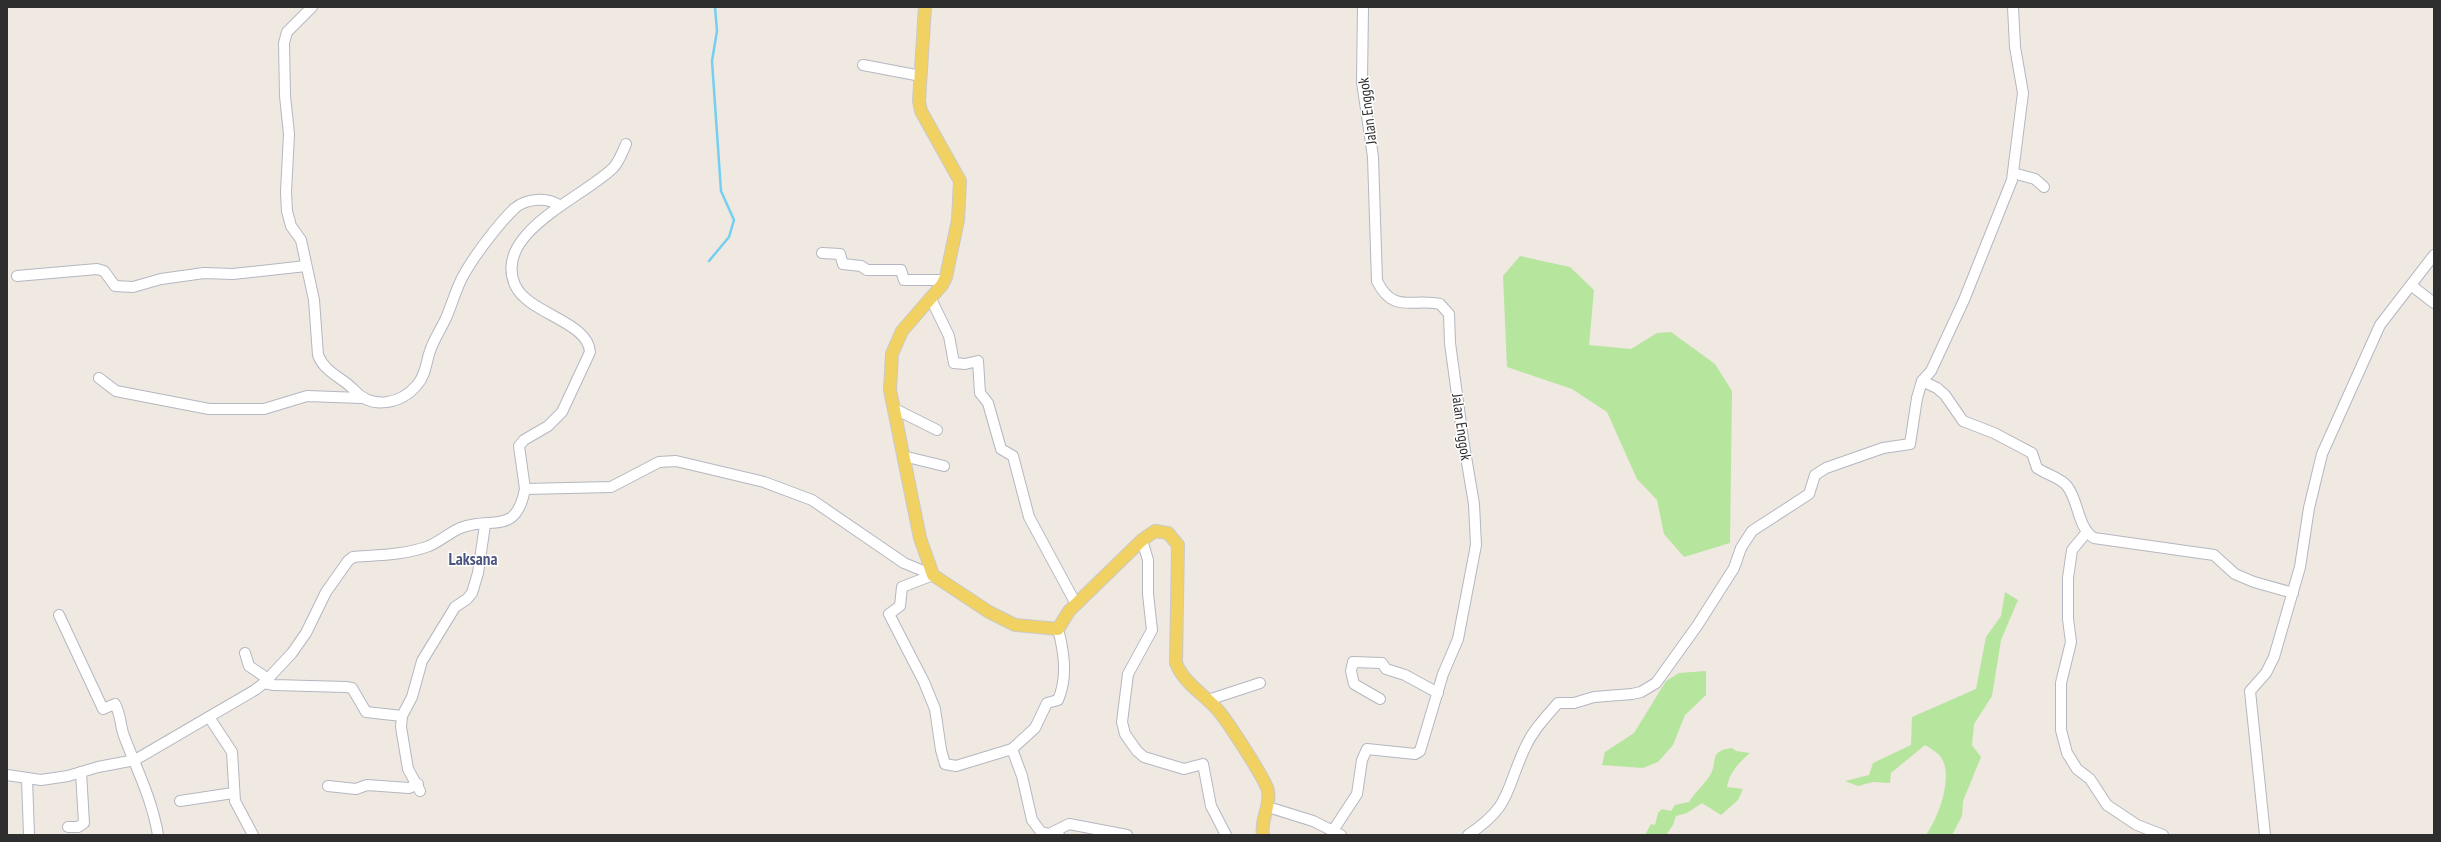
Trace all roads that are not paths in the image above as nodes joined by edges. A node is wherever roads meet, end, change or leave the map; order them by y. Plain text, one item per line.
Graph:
1 (312, 7) edge
2 (926, 7) edge
3 (1363, 7) edge
4 (2013, 7) edge
5 (863, 65) dead end
6 (921, 76) junction
7 (626, 144) dead end
8 (2013, 173) junction
9 (2044, 187) dead end
10 (560, 206) junction
11 (822, 253) dead end
12 (2434, 255) edge
13 (306, 266) junction
14 (17, 276) dead end
15 (945, 280) junction
16 (2412, 286) junction
17 (931, 299) junction
18 (2434, 303) edge
19 (99, 378) dead end
20 (1922, 381) junction
21 (361, 398) junction
22 (893, 408) junction
23 (937, 430) dead end
24 (903, 456) junction
25 (944, 466) dead end
26 (525, 489) junction
27 (485, 525) junction
28 (2086, 532) junction
29 (1142, 540) junction
30 (934, 575) junction
31 (2293, 593) junction
32 (1076, 604) junction
33 (59, 615) dead end
34 (1058, 629) junction
35 (245, 653) dead end
36 (266, 681) junction
37 (1260, 683) dead end
38 (1438, 693) junction
39 (1380, 699) dead end
40 (1208, 700) junction
41 (402, 716) junction
42 (209, 717) junction
43 (1012, 749) junction
44 (135, 760) junction
45 (81, 772) junction
46 (7, 775) edge
47 (27, 779) junction
48 (328, 786) dead end
49 (233, 793) junction
50 (180, 801) dead end
51 (1268, 807) junction
52 (68, 827) dead end
53 (1338, 832) edge
54 (1057, 833) edge
55 (29, 835) edge
56 (158, 835) edge
57 (253, 835) edge
58 (1127, 835) edge
59 (1226, 835) edge
60 (1263, 835) edge
61 (1468, 835) edge
62 (2163, 835) edge
63 (2266, 835) edge

1 - 13 street
2 - 6 main road
3 - 38 street, Jalan Enggok
4 - 8 street
5 - 6 street
6 - 15 main road
7 - 10 street
8 - 9 street
8 - 20 street
10 - 21 street
10 - 26 street
11 - 15 street
12 - 16 street
13 - 14 street
13 - 21 street
15 - 17 main road
16 - 18 street
16 - 31 street
17 - 22 main road
17 - 32 street
19 - 21 street
20 - 28 street
20 - 61 street
22 - 23 street
22 - 24 main road
24 - 25 street
24 - 30 main road
26 - 27 street
26 - 30 street
27 - 36 street
27 - 41 street
28 - 31 street
28 - 62 street
29 - 32 main road
29 - 40 main road
29 - 59 street
30 - 34 main road
30 - 43 street
31 - 63 street
32 - 34 main road
33 - 44 street
34 - 43 street
35 - 36 street
36 - 41 street
36 - 42 street
37 - 40 street
38 - 39 street
38 - 53 street, Jalan Enggok
40 - 51 main road
41 - 48 street
42 - 44 street
42 - 49 street
43 - 54 street
44 - 45 street
44 - 56 street
45 - 47 street
45 - 52 street
46 - 47 street
47 - 55 street
49 - 50 street
49 - 57 street
51 - 53 street
51 - 60 main road
54 - 58 street

